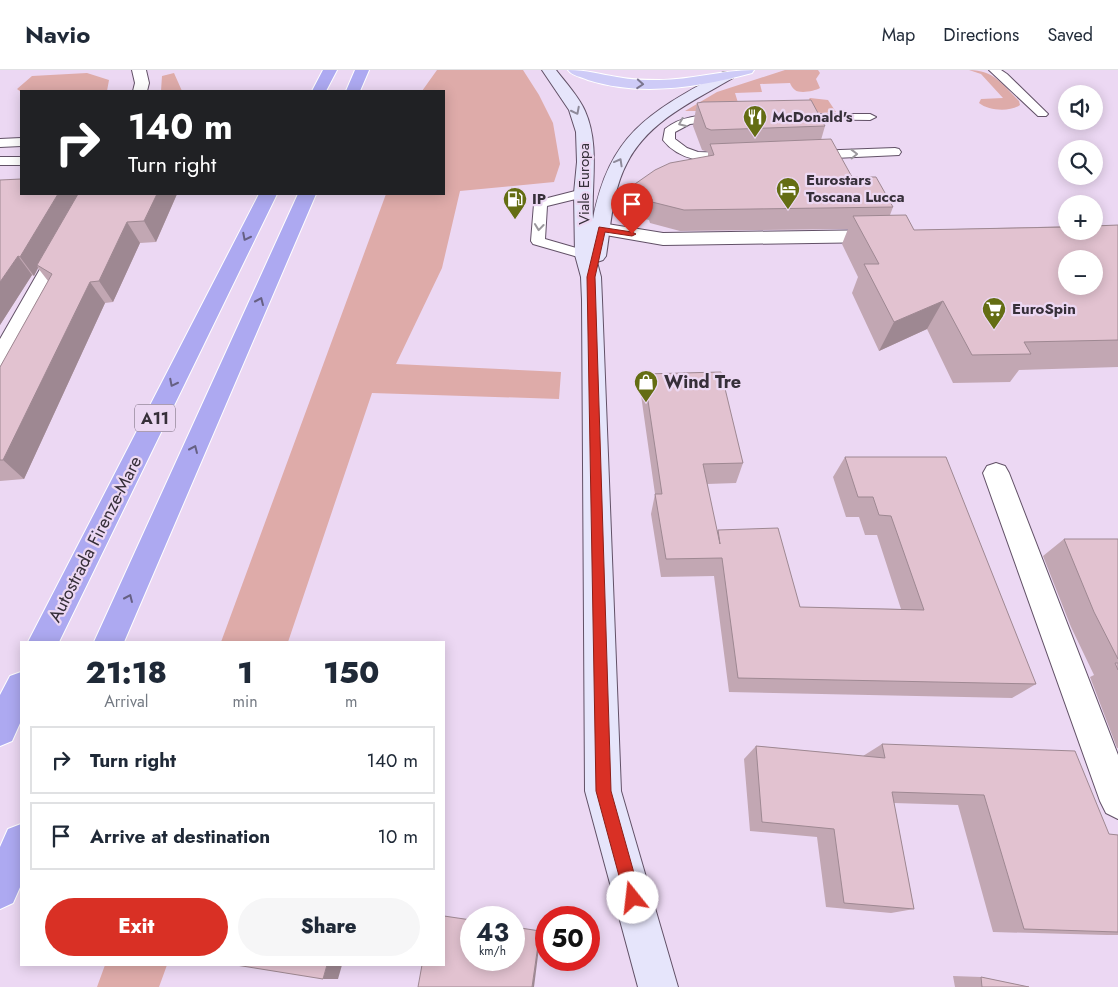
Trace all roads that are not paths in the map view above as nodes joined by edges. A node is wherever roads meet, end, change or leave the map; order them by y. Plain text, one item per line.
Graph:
1 (139, 70) edge
2 (330, 70) edge
3 (362, 70) edge
4 (549, 70) edge
5 (575, 70) edge
6 (746, 70) edge
7 (994, 70) edge
8 (728, 75) junction
9 (140, 90) edge
10 (320, 90) edge
11 (353, 90) edge
12 (784, 113) edge
13 (1042, 114) dead end
14 (735, 115) edge
15 (870, 117) dead end
16 (20, 142) edge
17 (0, 143) edge
18 (895, 152) dead end
19 (805, 155) edge
20 (746, 157) edge
21 (0, 161) edge
22 (20, 161) edge
23 (582, 192) junction
24 (91, 195) edge
25 (267, 195) edge
26 (307, 195) edge
27 (601, 229) junction
28 (895, 236) edge
29 (588, 266) junction
30 (0, 359) edge
31 (996, 473) dead end
32 (44, 641) edge
33 (109, 641) edge
34 (20, 688) edge
35 (0, 729) edge
36 (1118, 801) edge
37 (20, 844) edge
38 (0, 890) edge
39 (658, 987) edge

1 - 9 street
2 - 10 highway
3 - 11 highway
4 -> 23 main road, Viale Europa
5 -> 8 main road, Viale Europa
6 - 8 main road, Viale Europa
7 - 13 lane
27 -> 8 main road, Viale Europa
12 - 15 lane
14 -> 20 lane
16 - 17 lane
19 -> 18 lane
21 - 22 lane
23 - 29 main road, Viale Europa
23 -> 29 lane
24 - 30 street
25 -> 32 highway, Autostrada Firenze-Mare / A11
33 -> 26 highway, A11
27 - 28 street
27 - 29 main road, Viale Europa
29 - 39 main road, Viale Europa
31 - 36 street
34 - 35 highway
37 - 38 highway

